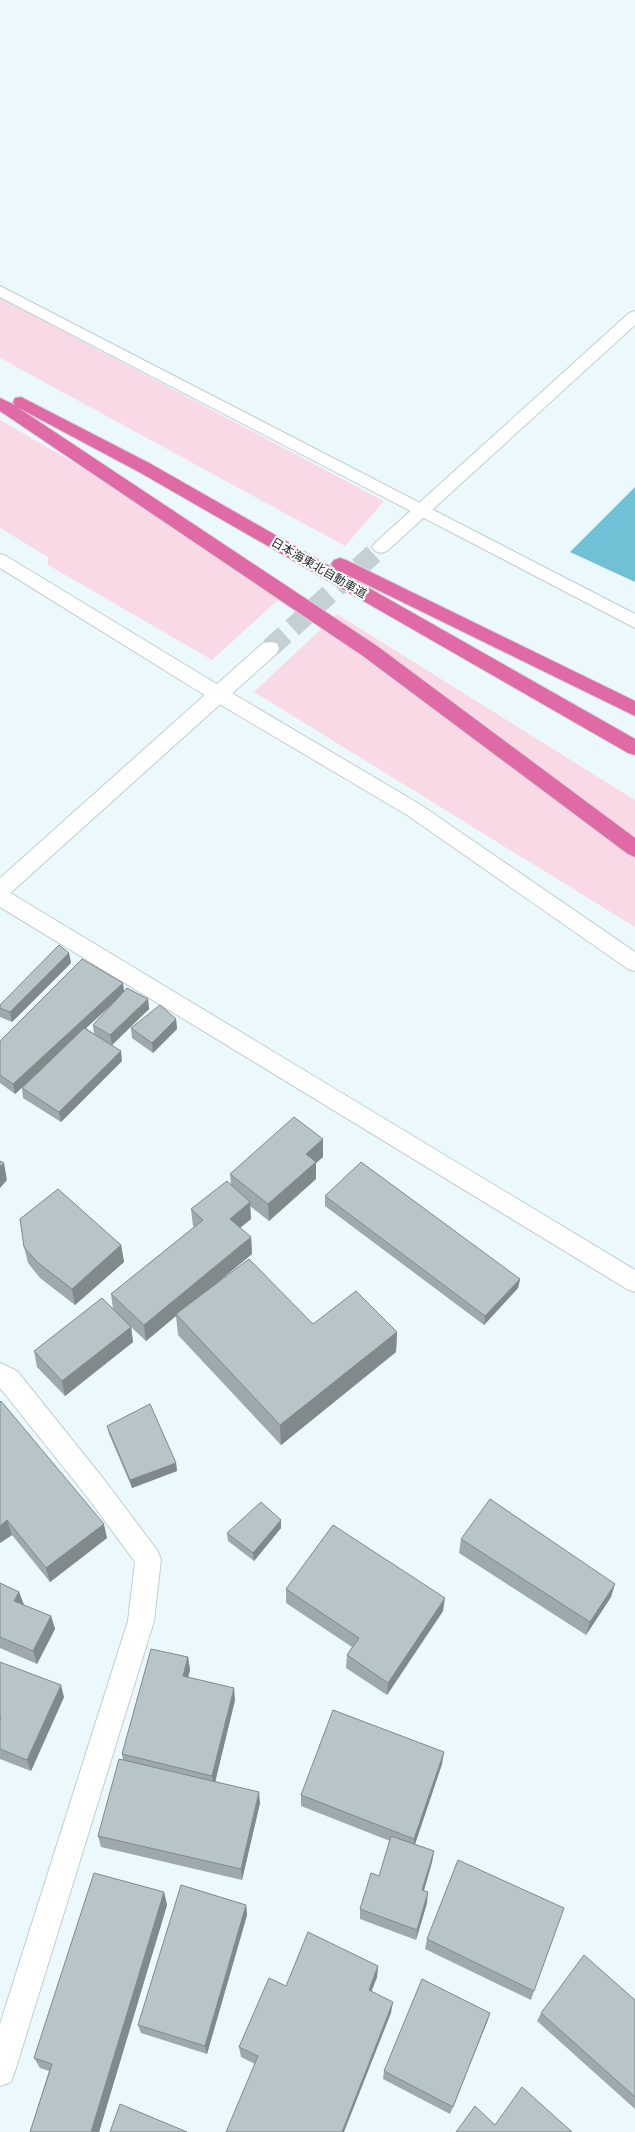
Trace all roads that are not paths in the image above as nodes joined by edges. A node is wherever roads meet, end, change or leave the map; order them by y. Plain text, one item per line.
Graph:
1 (0, 291) edge
2 (635, 316) edge
3 (0, 391) edge
4 (0, 403) edge
5 (145, 468) junction
6 (422, 511) junction
7 (381, 547) tunnel mouth
8 (0, 560) edge
9 (635, 622) edge
10 (270, 648) tunnel mouth
11 (218, 694) junction
12 (635, 709) edge
13 (635, 748) edge
14 (635, 849) edge
15 (0, 890) edge
16 (0, 898) edge
17 (635, 962) edge
18 (635, 1282) edge
19 (0, 1374) edge
20 (0, 2071) edge

1 - 6 street
2 - 6 street
3 - 5 highway, 日本海東北自動車道
4 - 14 highway
5 - 12 highway
5 - 13 highway, 日本海東北自動車道
6 - 7 street
6 - 9 street
8 - 11 street
10 - 11 street
11 - 15 street
11 - 17 street
16 - 18 street
19 - 20 street

